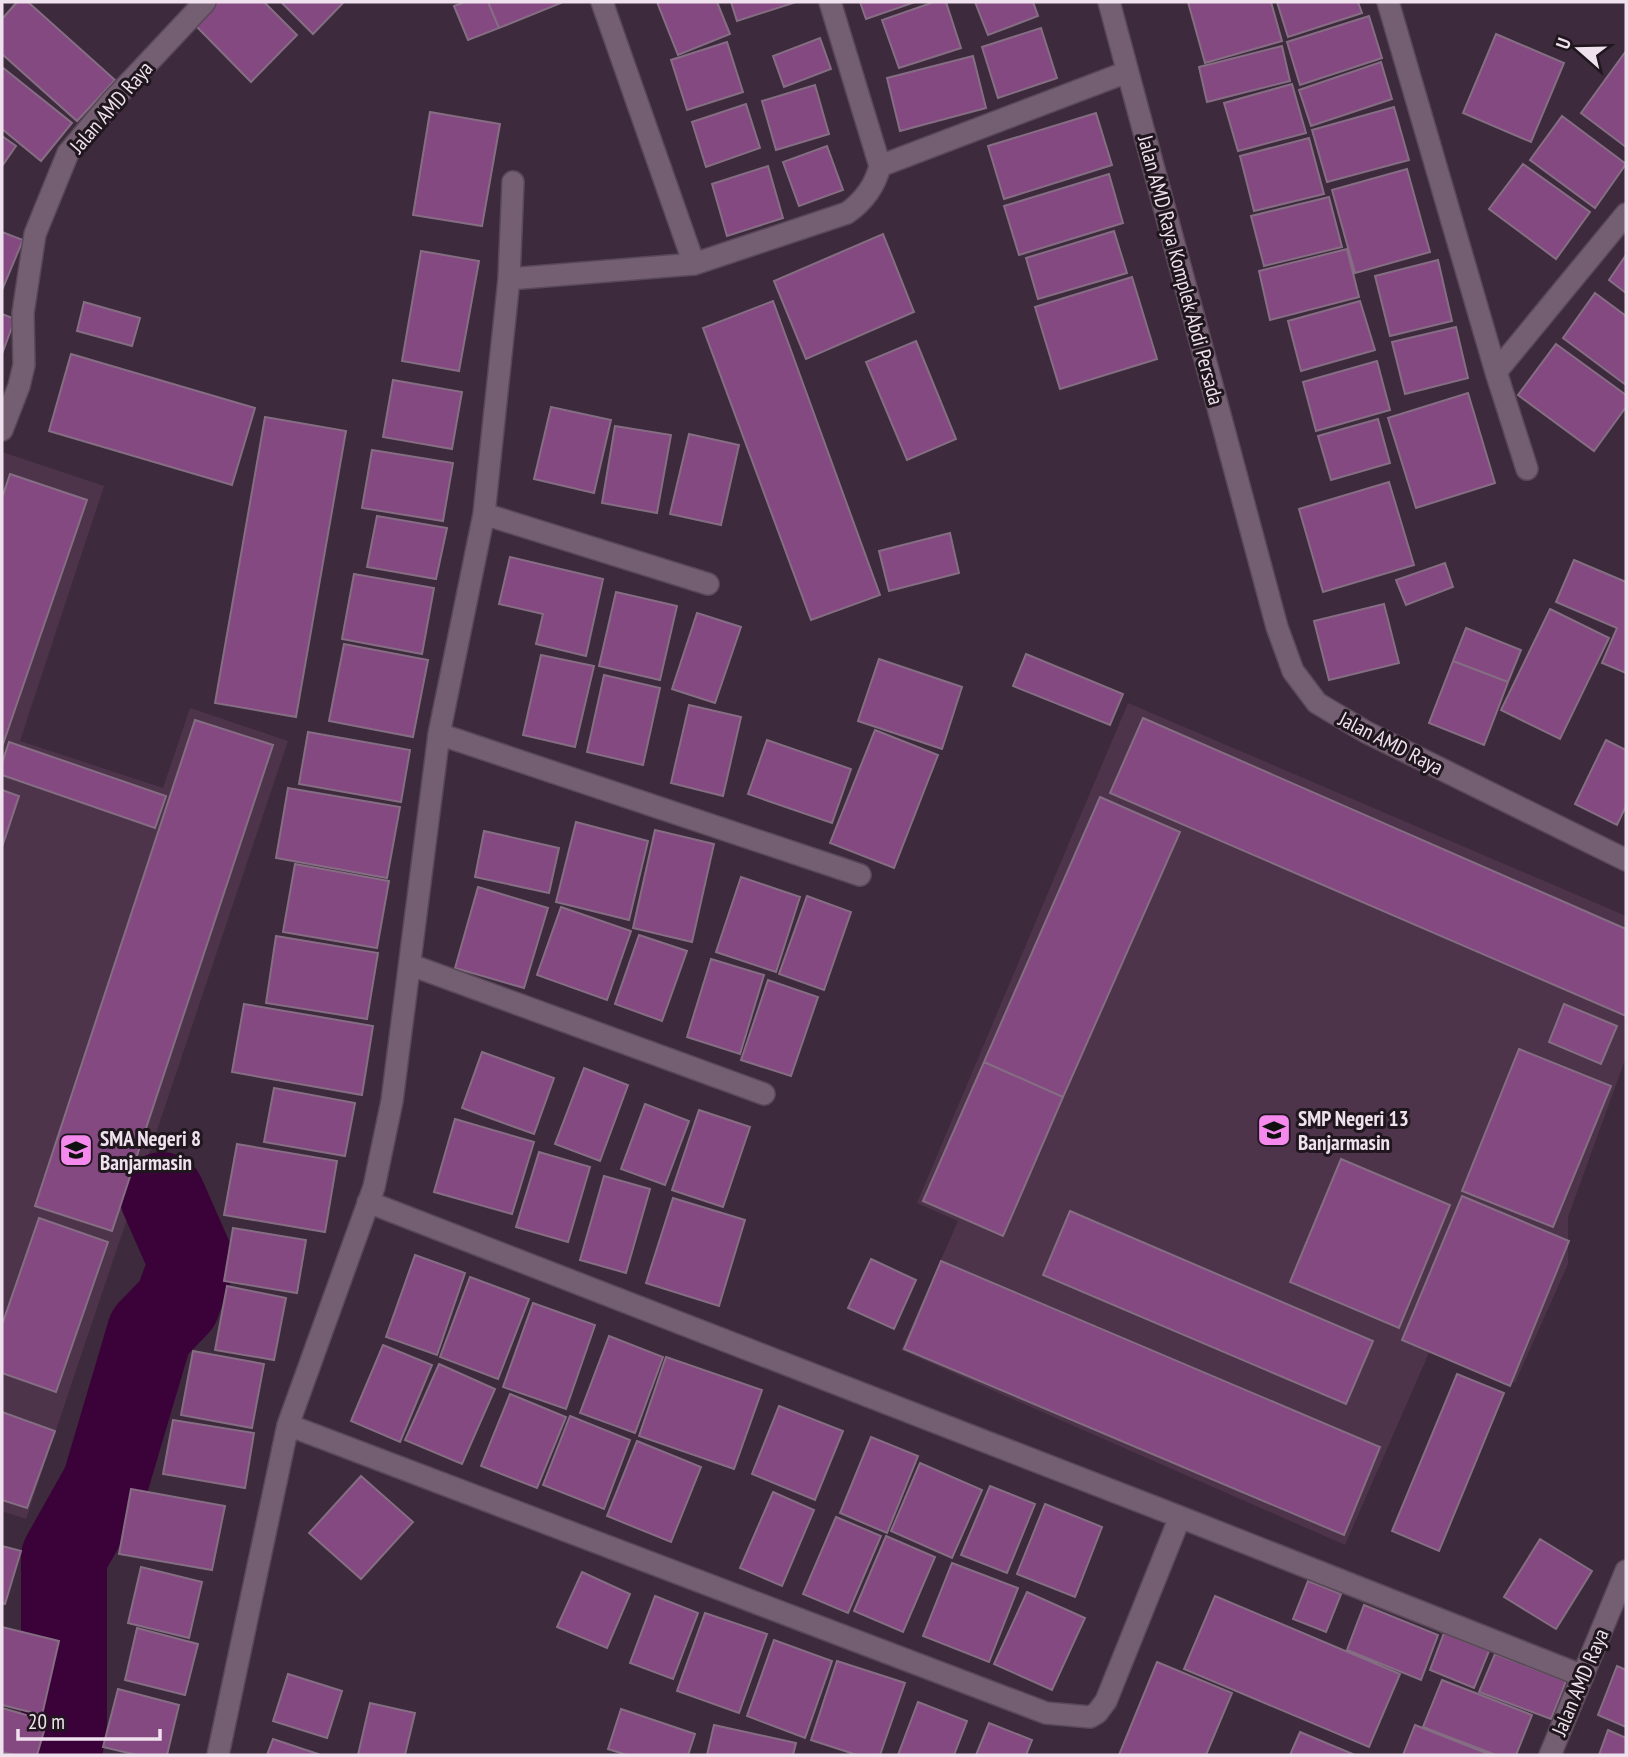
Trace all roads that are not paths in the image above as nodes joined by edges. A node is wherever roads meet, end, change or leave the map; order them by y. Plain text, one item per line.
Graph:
1 (205, 2) edge
2 (602, 2) edge
3 (830, 2) edge
4 (1109, 2) edge
5 (1388, 2) edge
6 (1127, 72) junction
7 (880, 166) junction
8 (513, 181) dead end
9 (1626, 214) edge
10 (694, 264) junction
11 (509, 279) junction
12 (1496, 372) junction
13 (2, 430) edge
14 (1527, 469) dead end
15 (484, 514) junction
16 (1254, 538) joint
17 (708, 584) dead end
18 (439, 734) junction
19 (1626, 858) edge
20 (860, 875) dead end
21 (411, 965) junction
22 (764, 1094) dead end
23 (368, 1202) junction
24 (288, 1425) junction
25 (1180, 1517) junction
26 (1626, 1571) edge
27 (1583, 1676) junction
28 (218, 1755) edge
29 (1550, 1755) edge

1 - 13 street, Jalan AMD Raya
2 - 10 street
3 - 7 street
4 - 6 street, Jalan AMD Raya Komplek Abdi Persada
5 - 12 street
6 - 7 street
6 - 16 street, Jalan AMD Raya Komplek Abdi Persada
7 - 10 street
8 - 11 street
9 - 12 street
10 - 11 street
11 - 15 street
12 - 14 street
15 - 17 street
15 - 18 street
16 - 19 street, Jalan AMD Raya
18 - 20 street
18 - 21 street
21 - 22 street
21 - 23 street
23 - 24 street
23 - 25 street
24 - 25 street
24 - 28 street
25 - 27 street
26 - 27 street, Jalan AMD Raya
27 - 29 street, Jalan AMD Raya

